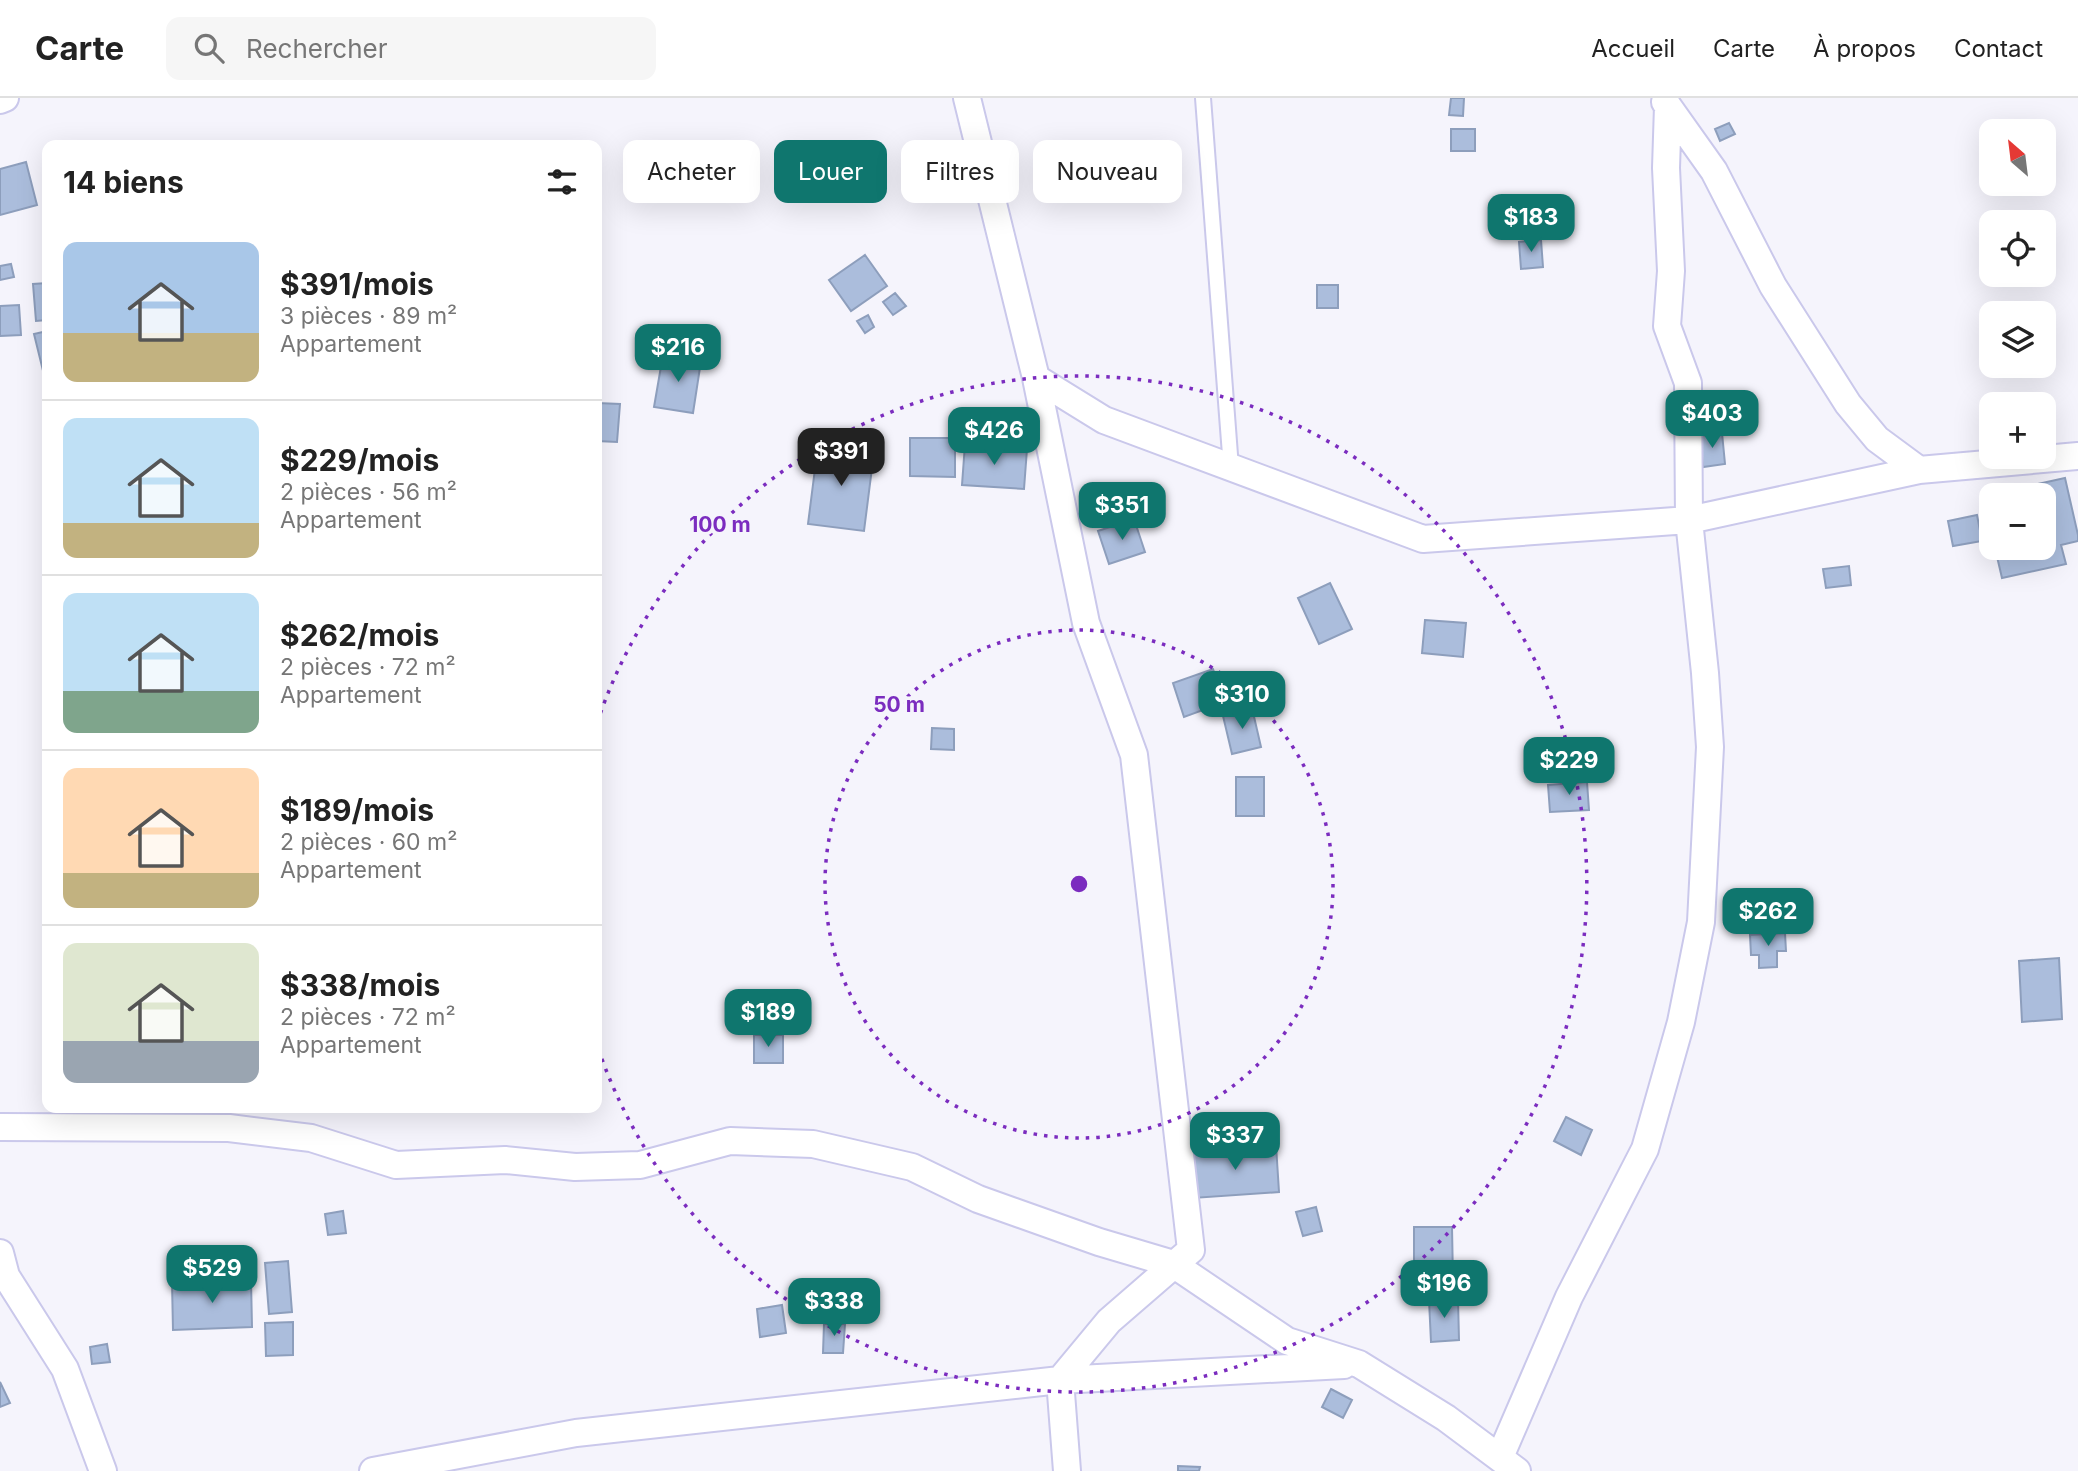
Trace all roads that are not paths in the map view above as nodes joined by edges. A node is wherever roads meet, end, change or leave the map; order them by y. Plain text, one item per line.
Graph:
1 (967, 98) edge
2 (1203, 98) edge
3 (1665, 102) edge
4 (1666, 168) junction
5 (1714, 171) junction
6 (1036, 378) junction
7 (2078, 456) edge
8 (1231, 468) junction
9 (1919, 470) junction
10 (1689, 520) junction
11 (0, 1127) edge
12 (0, 1253) edge
13 (1173, 1264) junction
14 (1359, 1364) junction
15 (1060, 1380) junction
16 (1508, 1464) edge
17 (103, 1471) edge
18 (373, 1471) edge
19 (1067, 1471) edge

1 - 6 street
2 - 8 lane
3 - 4 street
3 - 5 street
4 - 5 street
4 - 10 street
5 - 9 street
6 - 8 street
6 - 13 street
7 - 9 street
8 - 10 street
9 - 10 street
10 - 16 street
11 - 13 street
12 - 17 street
13 - 14 street
13 - 15 street
14 - 15 street
14 - 16 street
15 - 18 street
15 - 19 street

